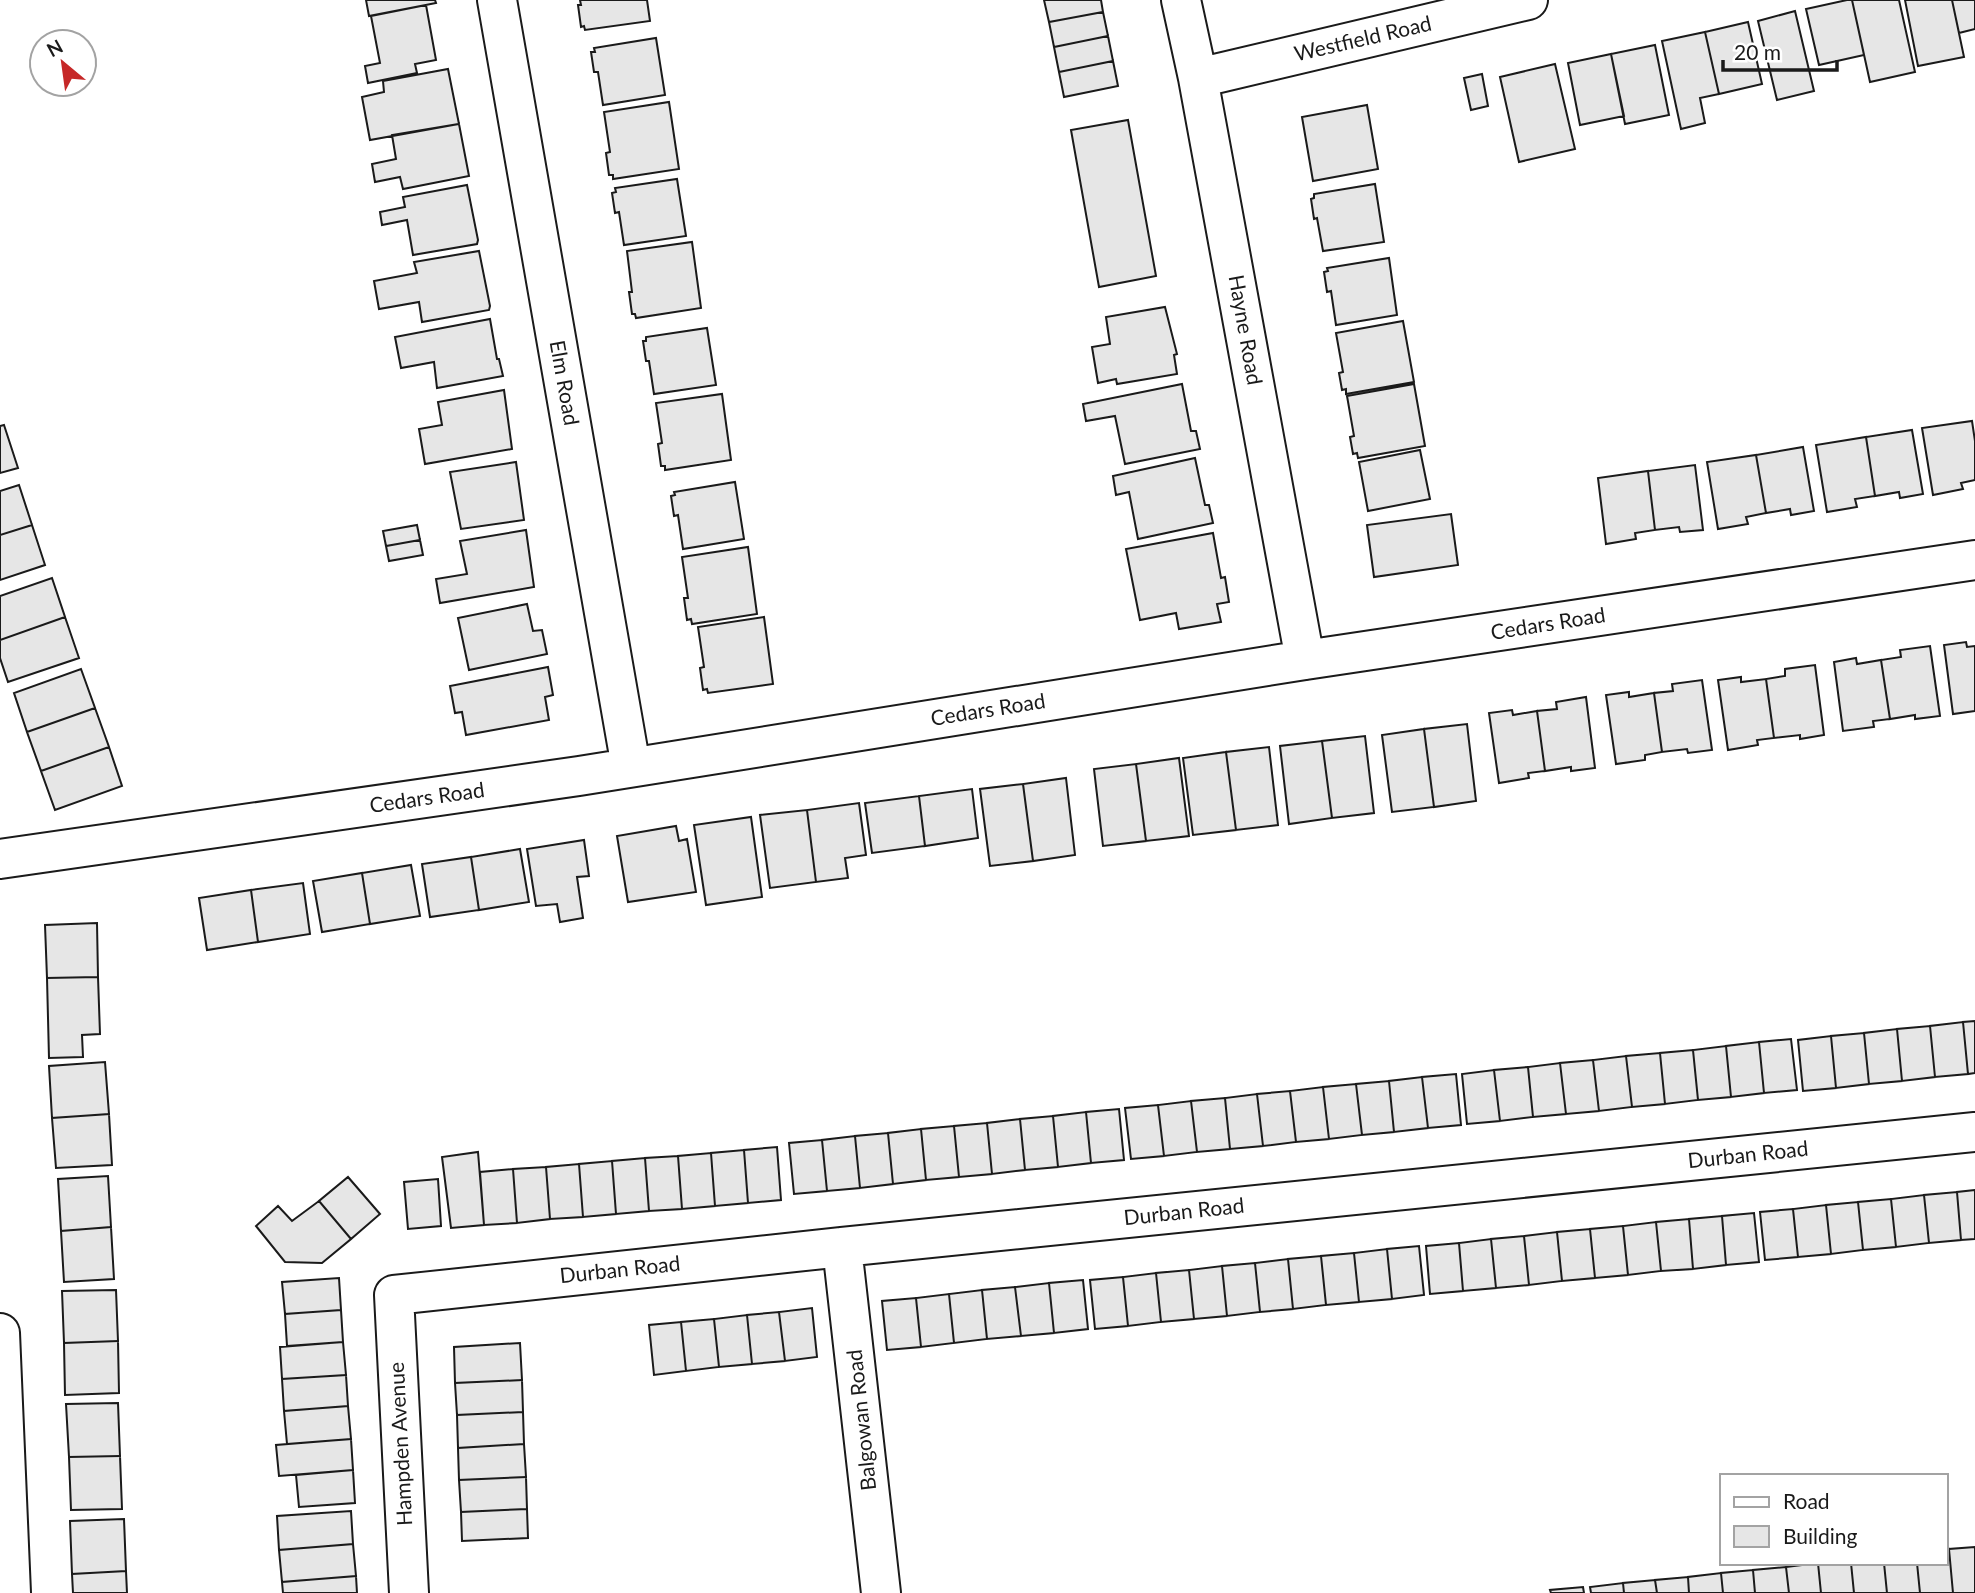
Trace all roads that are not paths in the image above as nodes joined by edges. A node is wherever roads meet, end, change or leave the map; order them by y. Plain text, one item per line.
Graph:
1 (497, 0) edge
2 (1181, 0) edge
3 (1528, 0) edge
4 (1198, 78) junction
5 (1975, 560) edge
6 (1305, 660) junction
7 (631, 767) junction
8 (0, 859) edge
9 (1975, 1132) edge
10 (842, 1247) junction
11 (394, 1295) joint
12 (0, 1333) edge
13 (11, 1593) edge
14 (409, 1593) edge
15 (881, 1593) edge

1 - 7 street, Elm Road
2 - 4 street, Hayne Road
3 - 4 street, Westfield Road
4 - 6 street, Hayne Road
5 - 6 street, Cedars Road
6 - 7 street, Cedars Road
7 - 8 street, Cedars Road
9 - 10 street, Durban Road
10 - 11 street, Durban Road
10 - 15 street, Balgowan Road
11 - 14 street, Hampden Avenue
12 - 13 street

